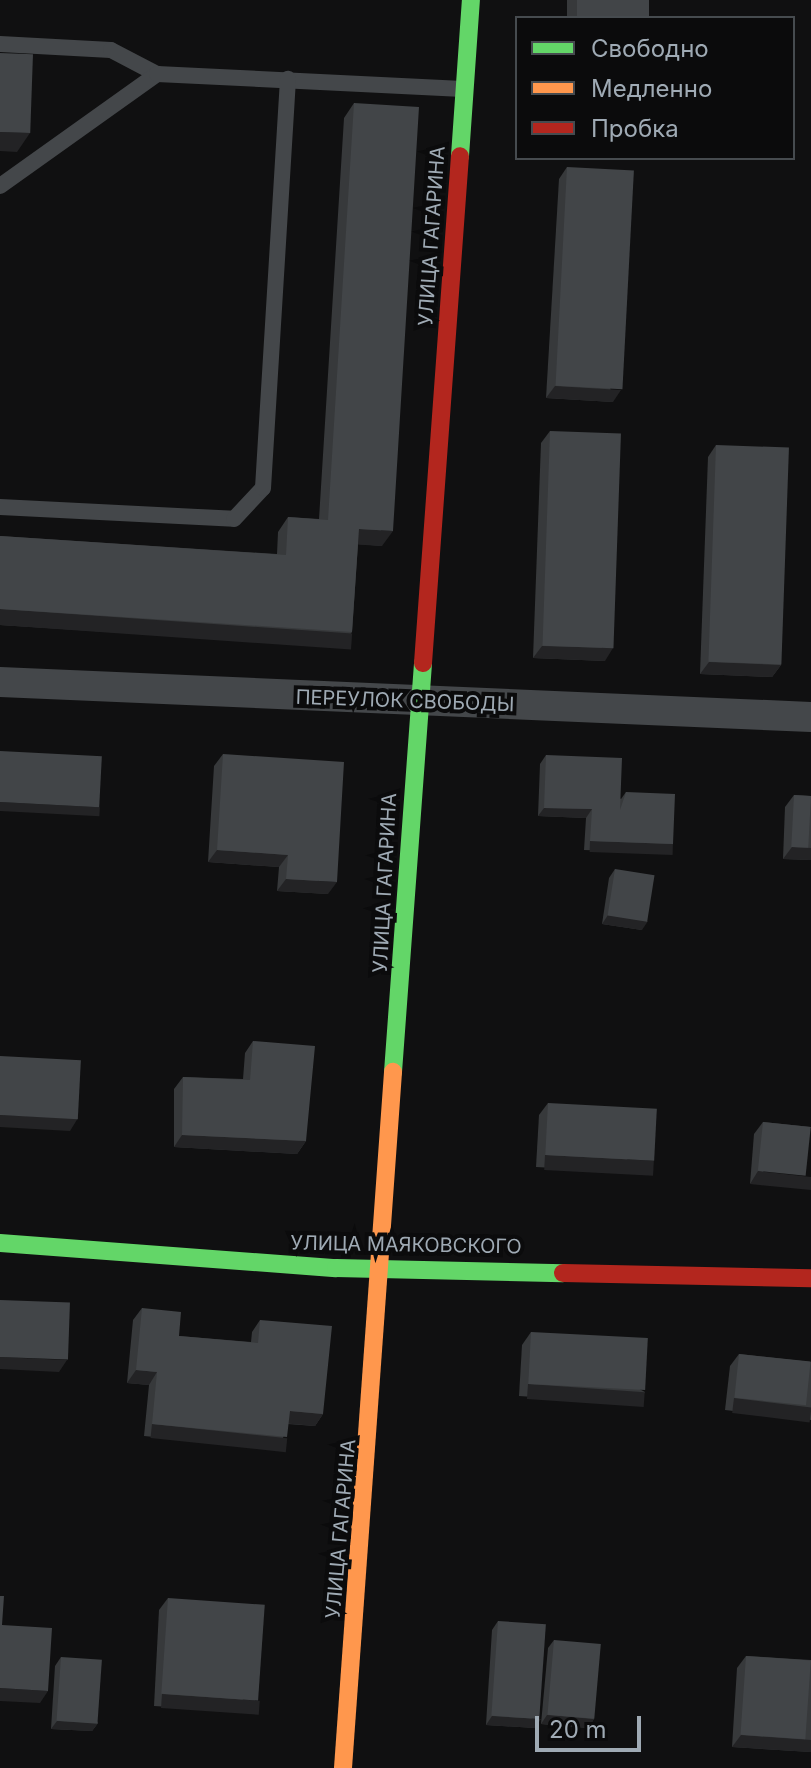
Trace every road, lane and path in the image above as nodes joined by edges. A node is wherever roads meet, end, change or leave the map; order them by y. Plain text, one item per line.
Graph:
1 (471, 0) edge
2 (0, 44) edge
3 (157, 74) junction
4 (288, 79) junction
5 (465, 89) junction
6 (0, 186) edge
7 (0, 507) edge
8 (0, 682) edge
9 (417, 702) junction
10 (811, 717) edge
11 (0, 1243) edge
12 (384, 1266) junction
13 (811, 1278) edge
14 (343, 1768) edge

1 - 5 main road, УЛИЦА ГАГАРИНА
2 - 3 lane
3 - 4 lane
3 - 6 lane
4 - 5 lane
4 - 7 lane
5 - 9 main road, УЛИЦА ГАГАРИНА
8 - 9 street, ПЕРЕУЛОК СВОБОДЫ
9 - 10 street, ПЕРЕУЛОК СВОБОДЫ
9 - 12 main road, УЛИЦА ГАГАРИНА
11 - 12 main road, УЛИЦА МАЯКОВСКОГО
12 - 13 main road, УЛИЦА МАЯКОВСКОГО
12 - 14 main road, УЛИЦА ГАГАРИНА

